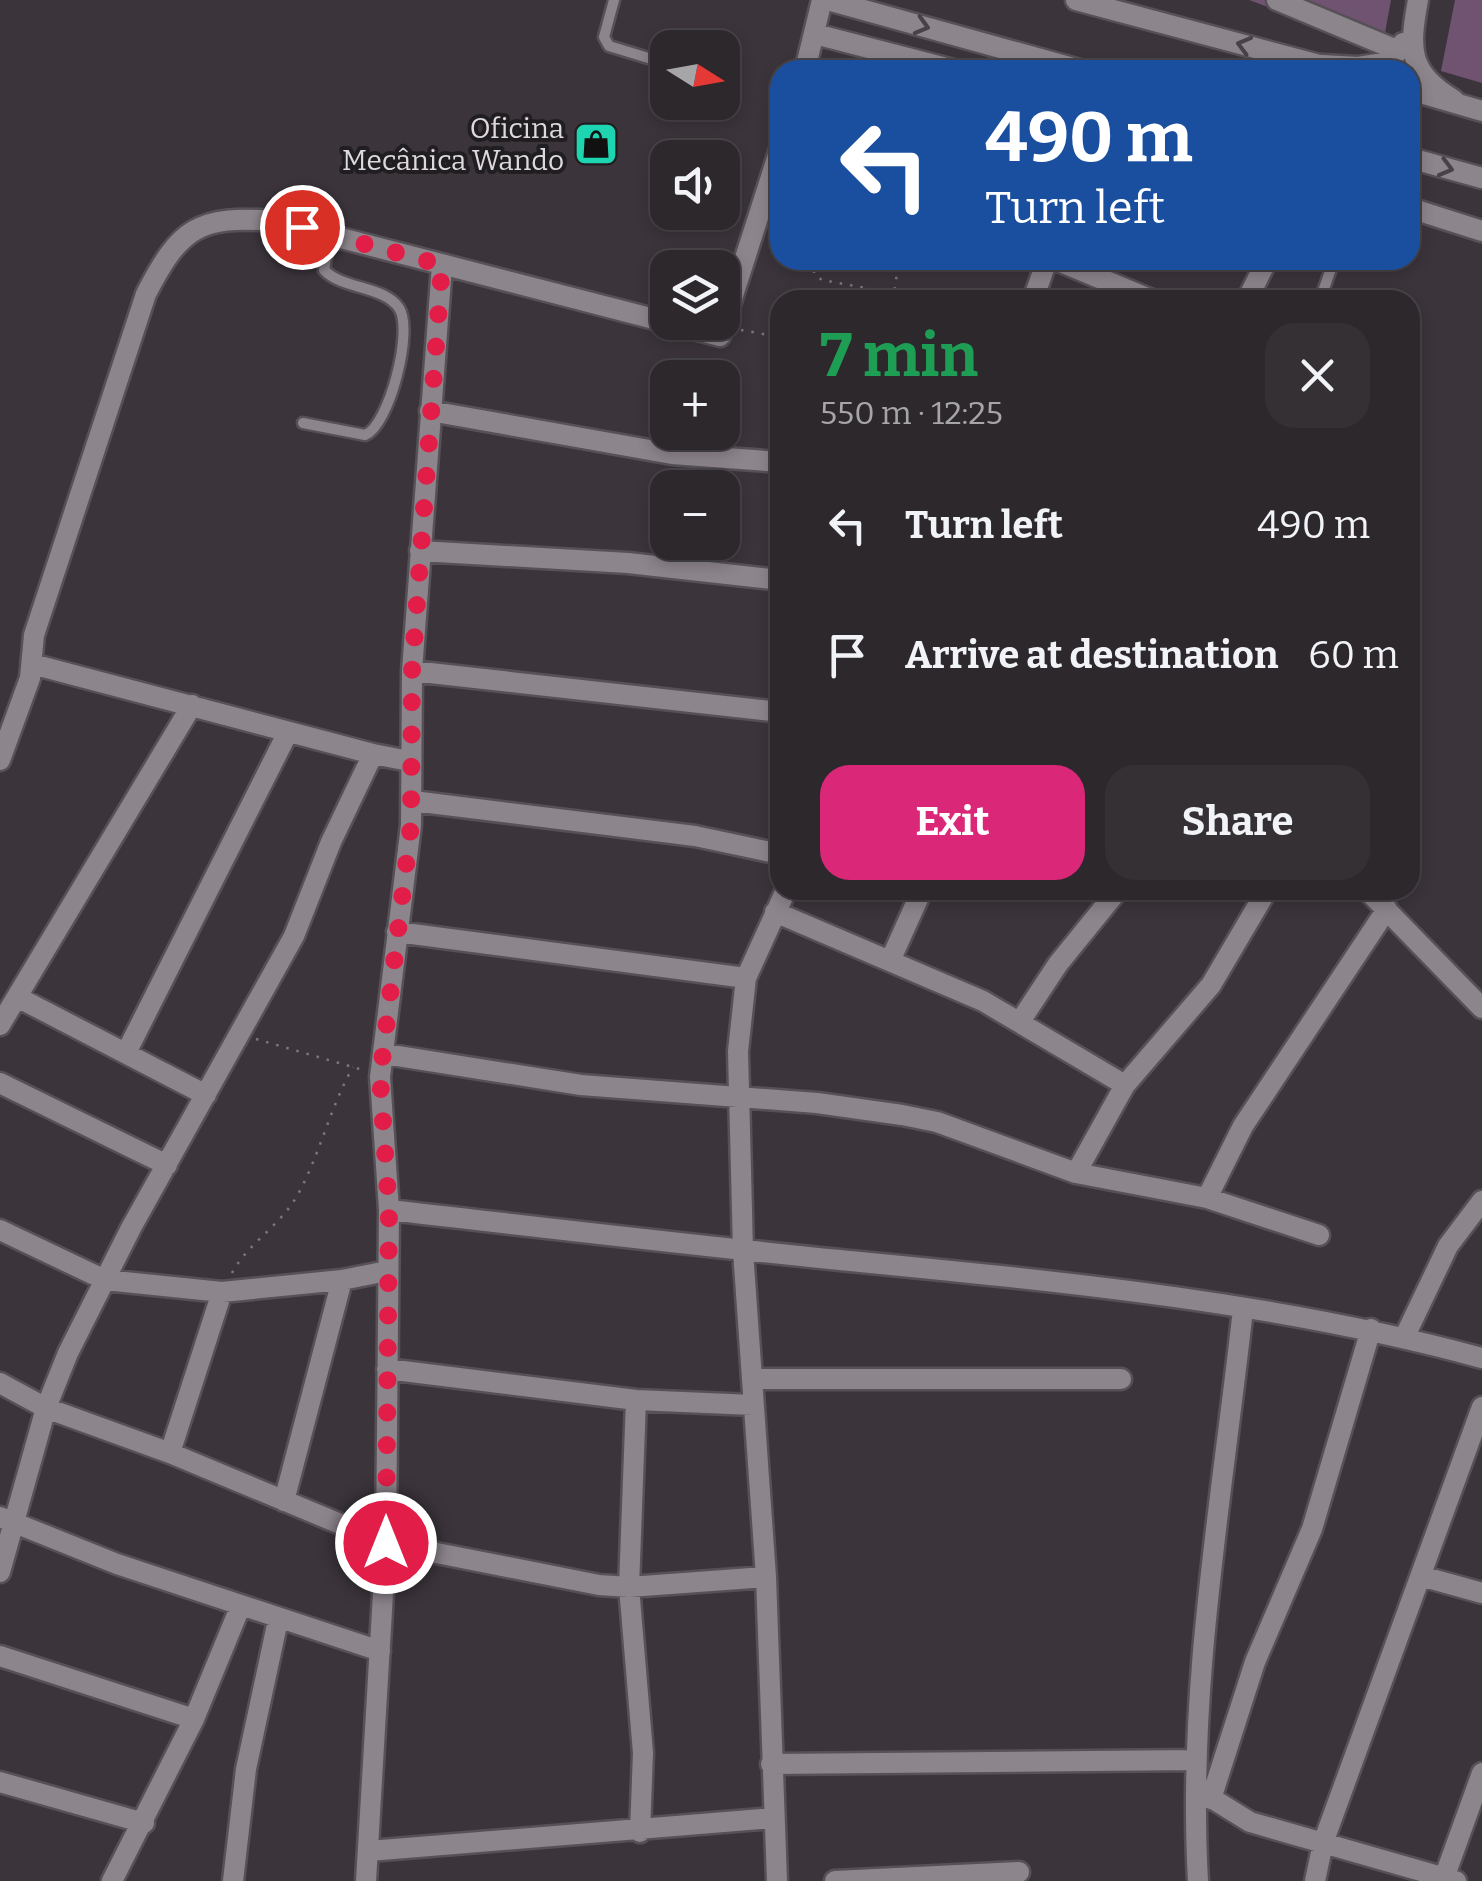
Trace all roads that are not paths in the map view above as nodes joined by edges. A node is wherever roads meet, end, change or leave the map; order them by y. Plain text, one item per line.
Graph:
1 (614, 0) edge
2 (825, 0) edge
3 (1076, 0) edge
4 (1277, 0) edge
5 (1417, 5) edge
6 (816, 34) junction
7 (1399, 51) junction
8 (650, 59) edge
9 (808, 60) edge
10 (916, 60) edge
11 (1044, 60) edge
12 (1300, 60) edge
13 (1392, 60) edge
14 (1415, 60) edge
15 (1420, 71) edge
16 (1420, 93) edge
17 (1472, 108) edge
18 (1420, 161) edge
19 (1482, 178) edge
20 (770, 181) edge
21 (1420, 211) edge
22 (1482, 231) edge
23 (330, 234) junction
24 (442, 265) junction
25 (1080, 270) edge
26 (1128, 290) edge
27 (430, 411) junction
28 (302, 423) dead end
29 (770, 461) edge
30 (420, 550) junction
31 (770, 579) edge
32 (32, 664) junction
33 (412, 671) junction
34 (192, 705) junction
35 (770, 711) edge
36 (287, 734) junction
37 (373, 754) junction
38 (0, 760) edge
39 (410, 760) junction
40 (413, 801) junction
41 (770, 852) edge
42 (781, 900) edge
43 (917, 900) edge
44 (1110, 900) edge
45 (1261, 900) edge
46 (1378, 900) edge
47 (1387, 909) junction
48 (775, 912) junction
49 (397, 932) junction
50 (890, 961) junction
51 (746, 978) junction
52 (18, 997) junction
53 (1482, 1008) edge
54 (1021, 1020) junction
55 (0, 1025) edge
56 (127, 1051) junction
57 (385, 1054) junction
58 (0, 1083) edge
59 (1125, 1085) junction
60 (206, 1095) junction
61 (738, 1100) junction
62 (166, 1165) junction
63 (1076, 1173) junction
64 (1206, 1198) junction
65 (1482, 1201) edge
66 (389, 1210) junction
67 (0, 1230) edge
68 (1319, 1235) dead end
69 (742, 1250) junction
70 (388, 1271) junction
71 (104, 1280) junction
72 (342, 1280) junction
73 (222, 1292) junction
74 (1242, 1309) junction
75 (1371, 1329) junction
76 (1405, 1336) junction
77 (1482, 1358) edge
78 (386, 1369) junction
79 (752, 1378) junction
80 (1121, 1378) dead end
81 (0, 1383) edge
82 (636, 1400) junction
83 (753, 1406) junction
84 (1482, 1407) edge
85 (46, 1408) junction
86 (170, 1453) junction
87 (284, 1501) junction
88 (7, 1520) edge
89 (386, 1543) junction
90 (0, 1572) edge
91 (1421, 1576) junction
92 (766, 1577) junction
93 (628, 1587) junction
94 (1482, 1594) edge
95 (242, 1606) junction
96 (278, 1620) junction
97 (380, 1651) junction
98 (0, 1656) edge
99 (194, 1718) junction
100 (1193, 1760) junction
101 (771, 1764) junction
102 (1482, 1773) edge
103 (0, 1782) edge
104 (1192, 1786) junction
105 (1211, 1799) junction
106 (774, 1818) junction
107 (144, 1823) junction
108 (640, 1832) junction
109 (1323, 1843) junction
110 (369, 1851) junction
111 (1019, 1872) dead end
112 (1447, 1880) edge
113 (112, 1881) edge
114 (233, 1881) edge
115 (366, 1881) edge
116 (778, 1881) edge
117 (835, 1881) edge
118 (1198, 1881) edge
119 (1315, 1881) edge

1 - 8 lane
2 - 6 street
2 -> 11 street
12 -> 3 street
4 - 7 street
5 - 7 street
5 - 14 street
6 - 9 street
6 - 10 street
7 - 13 street
15 - 17 street
16 - 17 street
18 -> 19 street
20 - 24 street
21 - 22 street
23 - 24 street
23 - 28 lane
23 - 32 street
24 - 27 street
25 - 26 street
27 - 29 street
27 - 30 street
30 - 31 street
30 - 33 street
32 - 34 street
32 - 38 street
33 - 35 street
33 - 39 street
34 - 36 street
34 - 52 street
36 - 37 street
36 - 56 street
37 - 39 street
37 - 60 street
39 - 40 street
40 - 41 street
40 - 49 street
42 - 48 street
43 - 50 street
44 - 54 street
45 - 59 street
46 - 47 street
47 - 53 street
47 - 64 street
48 - 50 street
48 - 51 street
49 - 51 street
49 - 57 street
50 - 54 street
51 - 61 street
52 - 55 street
52 - 56 street
54 - 59 street
56 - 60 street
57 - 61 street
57 - 66 street
58 - 62 street
59 - 63 street
60 - 62 street
61 - 63 street
61 - 69 street
62 - 71 street
63 - 64 street
64 - 68 street
65 - 76 street
66 - 69 street
66 - 70 street
67 - 71 street
69 - 74 street
69 - 79 street
70 - 72 street
70 - 78 street
71 - 73 street
71 - 85 street
72 - 73 street
72 - 87 street
73 - 86 street
74 - 75 street
74 - 100 street
75 - 76 street
75 - 105 street
76 - 77 street
78 - 82 street
78 - 89 street
79 - 80 street
79 - 83 street
81 - 85 street
82 - 83 street
82 - 93 street
83 - 92 street
84 - 91 street
85 - 86 street
85 - 88 street
86 - 87 street
87 - 89 street
88 - 90 street
88 - 95 street
89 - 93 street
89 - 97 street
91 - 94 street
91 - 109 street
92 - 93 street
92 - 101 street
93 - 108 street
95 - 96 street
95 - 99 street
96 - 97 street
96 - 114 street
97 - 110 street
98 - 99 street
99 - 107 street
100 - 101 street
100 - 104 street
101 - 106 street
102 - 112 street
103 - 107 street
104 - 105 street
104 - 118 street
105 - 109 street
106 - 108 street
106 - 116 street
107 - 113 street
108 - 110 street
109 - 112 street
109 - 119 street
110 - 115 street
111 - 117 street

